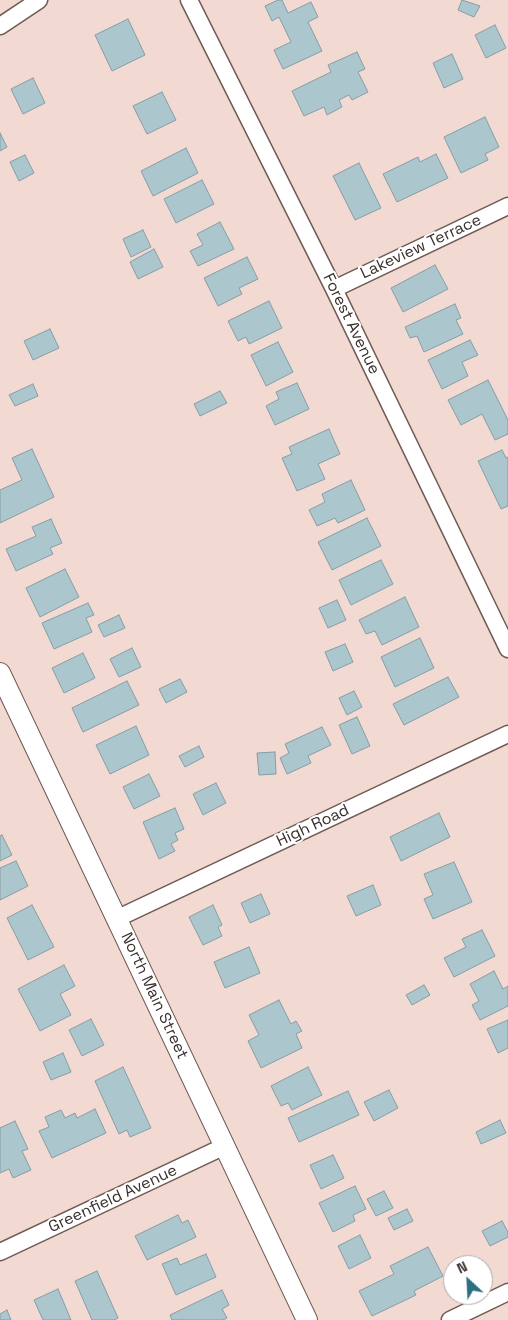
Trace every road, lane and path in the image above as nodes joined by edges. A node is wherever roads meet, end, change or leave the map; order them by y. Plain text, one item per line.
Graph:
1 (40, 0) edge
2 (189, 0) edge
3 (0, 26) edge
4 (508, 206) edge
5 (334, 289) junction
6 (508, 649) edge
7 (0, 673) edge
8 (508, 734) edge
9 (118, 918) junction
10 (225, 1146) junction
11 (0, 1252) edge
12 (508, 1292) edge
13 (307, 1320) edge
14 (450, 1320) edge

1 - 3 street
2 - 5 street, Forest Avenue
4 - 5 street, Lakeview Terrace
5 - 6 street, Forest Avenue
7 - 9 street, North Main Street
8 - 9 street, High Road
9 - 10 street, North Main Street
10 - 11 street, Greenfield Avenue
10 - 13 street, North Main Street
12 - 14 street

